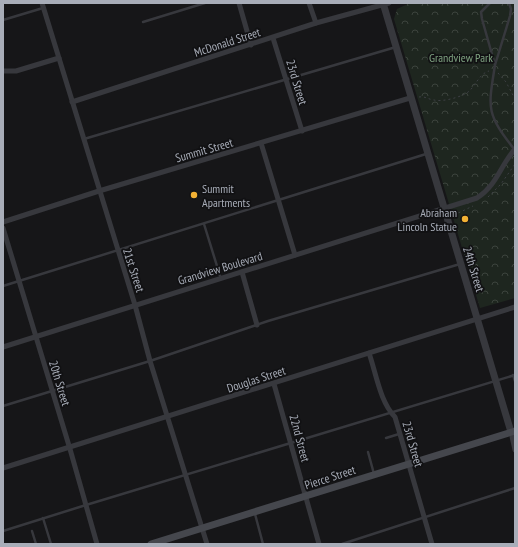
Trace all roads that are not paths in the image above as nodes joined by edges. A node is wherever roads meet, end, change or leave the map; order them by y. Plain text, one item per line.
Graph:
1 (205, 3) edge
2 (238, 3) edge
3 (309, 3) edge
4 (490, 3) edge
5 (509, 3) edge
6 (385, 4) edge
7 (42, 6) edge
8 (3, 20) edge
9 (143, 22) dead end
10 (316, 23) junction
11 (273, 38) junction
12 (251, 45) junction
13 (396, 47) junction
14 (59, 58) junction
15 (495, 65) junction
16 (3, 71) edge
17 (286, 79) junction
18 (410, 98) junction
19 (72, 102) junction
20 (302, 131) junction
21 (84, 139) junction
22 (261, 144) junction
23 (515, 149) edge
24 (427, 154) junction
25 (99, 191) junction
26 (279, 199) junction
27 (444, 209) junction
28 (3, 222) edge
29 (204, 224) junction
30 (3, 228) edge
31 (116, 250) junction
32 (296, 255) junction
33 (460, 264) junction
34 (242, 272) junction
35 (221, 278) junction
36 (19, 280) junction
37 (3, 286) edge
38 (135, 305) junction
39 (515, 307) edge
40 (478, 319) junction
41 (257, 325) junction
42 (35, 337) junction
43 (3, 347) edge
44 (369, 353) junction
45 (150, 361) junction
46 (514, 375) edge
47 (496, 381) junction
48 (515, 381) edge
49 (274, 384) junction
50 (51, 391) junction
51 (3, 406) edge
52 (390, 412) junction
53 (167, 417) junction
54 (513, 431) edge
55 (400, 434) junction
56 (386, 438) dead end
57 (291, 443) junction
58 (70, 448) junction
59 (515, 450) edge
60 (368, 452) dead end
61 (408, 463) junction
62 (3, 468) edge
63 (374, 474) junction
64 (186, 475) junction
65 (515, 488) edge
66 (306, 497) junction
67 (86, 504) junction
68 (255, 512) junction
69 (43, 518) junction
70 (424, 519) junction
71 (203, 528) junction
72 (3, 531) edge
73 (32, 531) dead end
74 (36, 544) edge
75 (51, 544) edge
76 (97, 544) edge
77 (151, 544) edge
78 (207, 544) edge
79 (263, 544) edge
80 (319, 544) edge
81 (342, 544) edge
82 (432, 544) edge

1 - 9 lane
2 - 12 street
3 - 10 street
4 - 15 lane
5 - 15 lane
6 - 10 street, McDonald Street
6 - 13 street, 24th Street
7 - 8 lane
7 - 14 street, 21st Street
10 - 11 street, McDonald Street
11 - 12 street, McDonald Street
11 - 17 street, 23rd Street
12 - 19 street, McDonald Street
13 - 17 lane
13 - 18 street, 24th Street
14 - 16 street
14 - 19 street, 21st Street
15 - 23 lane
17 - 20 street, 23rd Street
17 - 21 lane
18 - 20 street, Summit Street
18 - 24 street, 24th Street
19 - 21 street, 21st Street
20 - 22 street, Summit Street
21 - 25 street, 21st Street
22 - 25 street, Summit Street
22 - 26 street
23 - 27 street, Grandview Boulevard
24 - 26 lane
24 - 27 street, 24th Street
25 - 28 street, Summit Street
25 - 31 street, 21st Street
26 - 29 lane
26 - 32 street
27 - 32 street, Grandview Boulevard
27 - 33 street, 24th Street
29 - 31 lane
29 - 35 lane
30 - 36 street, 20th Street
31 - 36 lane
31 - 38 street, 21st Street
32 - 34 street, Grandview Boulevard
33 - 40 street, 24th Street
33 - 41 lane
34 - 35 street, Grandview Boulevard
34 - 41 street
35 - 38 street, Grandview Boulevard
36 - 37 lane
36 - 42 street, 20th Street
38 - 42 street, Grandview Boulevard
38 - 45 street, 21st Street
39 - 40 street, Douglas Street
40 - 44 street, Douglas Street
40 - 47 street, 24th Street
41 - 45 lane
42 - 43 street, Grandview Boulevard
42 - 50 street, 20th Street
44 - 49 street, Douglas Street
44 - 52 street, 23rd Street
45 - 50 lane
45 - 53 street, 21st Street
46 - 47 lane
46 - 48 lane
47 - 52 lane
47 - 54 street, 24th Street
49 - 53 street, Douglas Street
49 - 57 street, 22nd Street
50 - 51 lane
50 - 58 street, 20th Street
52 - 55 street, 23rd Street
52 - 57 lane
53 - 58 street, Douglas Street
53 - 64 street, 21st Street
54 - 59 street, 24th Street
54 - 61 main road, Pierce Street
55 - 56 lane
55 - 61 street, 23rd Street
57 - 64 lane
57 - 66 street, 22nd Street
58 - 62 street, Douglas Street
58 - 67 street, 20th Street
60 - 63 lane
61 - 63 main road, Pierce Street
61 - 70 street, 23rd Street
63 - 66 main road, Pierce Street
64 - 67 lane
64 - 71 street, 21st Street
65 - 70 lane
66 - 68 main road, Pierce Street
66 - 80 street, 22nd Street
67 - 69 lane
67 - 76 street, 20th Street
68 - 71 main road, Pierce Street
68 - 79 lane
69 - 72 lane
69 - 75 lane
70 - 81 lane
70 - 82 street, 23rd Street
71 - 77 main road, Pierce Street
71 - 78 street, 21st Street
73 - 74 lane

